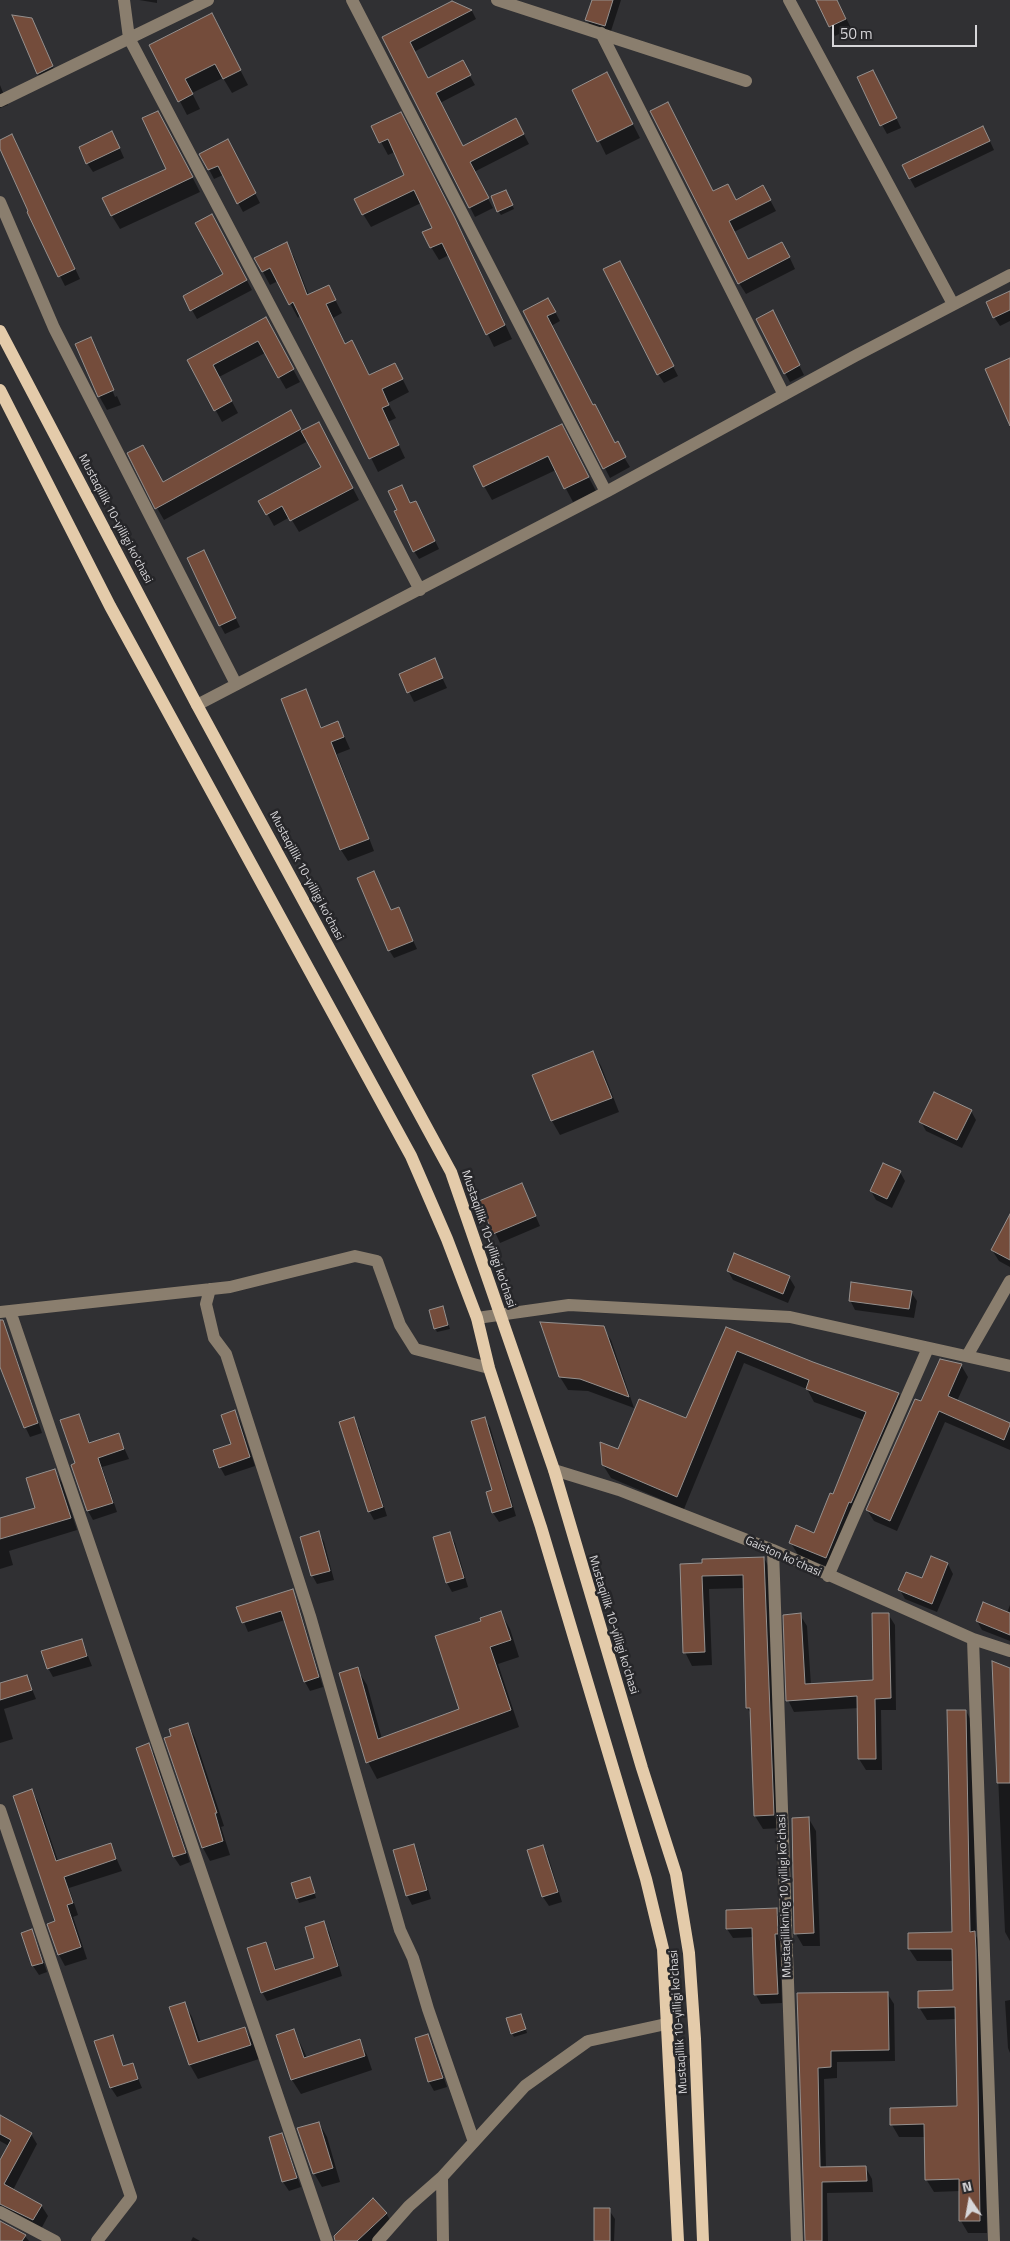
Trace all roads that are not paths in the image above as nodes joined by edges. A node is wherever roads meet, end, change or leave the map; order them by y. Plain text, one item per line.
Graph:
1 (124, 0) edge
2 (208, 0) edge
3 (352, 0) edge
4 (497, 0) edge
5 (789, 0) edge
6 (601, 33) junction
7 (129, 38) junction
8 (746, 81) dead end
9 (0, 101) edge
10 (0, 202) edge
11 (1010, 276) edge
12 (954, 304) junction
13 (0, 331) edge
14 (0, 390) edge
15 (784, 395) junction
16 (606, 492) junction
17 (420, 590) junction
18 (236, 684) junction
19 (197, 704) junction
20 (1010, 1280) edge
21 (210, 1289) junction
22 (5, 1311) edge
23 (500, 1315) junction
24 (477, 1318) junction
25 (928, 1348) junction
26 (967, 1356) junction
27 (1010, 1366) edge
28 (489, 1368) junction
29 (554, 1470) junction
30 (772, 1550) junction
31 (828, 1576) junction
32 (972, 1639) junction
33 (1010, 1651) edge
34 (0, 1810) edge
35 (666, 2024) junction
36 (474, 2142) junction
37 (442, 2177) junction
38 (0, 2212) edge
39 (54, 2241) edge
40 (97, 2241) edge
41 (327, 2241) edge
42 (378, 2241) edge
43 (443, 2241) edge
44 (678, 2241) edge
45 (703, 2241) edge
46 (797, 2241) edge
47 (994, 2241) edge

1 - 7 street
2 - 7 street
3 - 16 street
4 - 6 street
5 - 12 street
6 - 8 street
6 - 15 street
7 - 9 street
7 - 17 street
10 - 18 street
11 - 12 street
12 - 15 street
13 - 19 main road, Mustaqillik 10-yilligi ko'chasi
14 - 24 main road, Mustaqillik 10-yilligi ko'chasi
15 - 16 street
16 - 17 street
17 - 18 street
18 - 19 street
19 - 23 main road, Mustaqillik 10-yilligi ko'chasi
20 - 26 street
21 - 22 street
21 - 28 street
21 - 36 street
22 - 41 street
23 - 24 street
23 - 25 street
23 - 29 main road, Mustaqillik 10-yilligi ko'chasi
24 - 28 main road, Mustaqillik 10-yilligi ko'chasi
25 - 26 street
25 - 31 street
26 - 27 street
28 - 35 main road, Mustaqillik 10-yilligi ko'chasi
29 - 30 street, Gaiston koʻchasi
29 - 45 main road, Mustaqillik 10-yilligi ko'chasi
30 - 31 street, Gaiston koʻchasi
30 - 46 street, Mustaqillikning 10 yilligi koʻchasi
31 - 32 street, Gaiston koʻchasi
32 - 33 street, Gaiston koʻchasi
32 - 47 street
34 - 40 street
35 - 36 street
35 - 44 main road, Mustaqillik 10-yilligi ko'chasi
36 - 37 street
37 - 42 street
37 - 43 street
38 - 39 street

